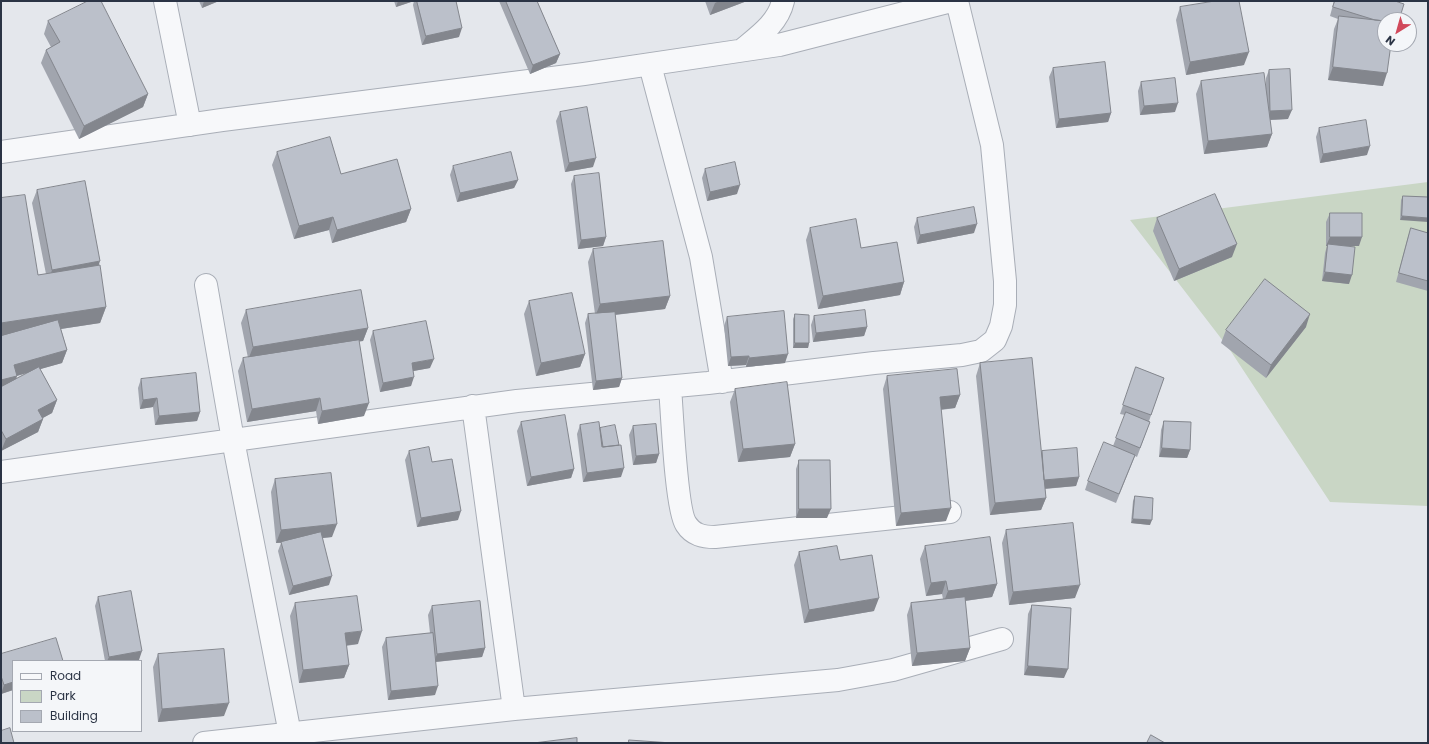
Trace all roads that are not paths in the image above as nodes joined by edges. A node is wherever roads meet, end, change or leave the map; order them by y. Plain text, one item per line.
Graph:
1 (165, 1) edge
2 (783, 1) edge
3 (951, 1) edge
4 (957, 1) edge
5 (742, 50) junction
6 (650, 65) junction
7 (190, 125) junction
8 (1, 152) edge
9 (206, 285) dead end
10 (722, 382) junction
11 (670, 387) junction
12 (473, 406) junction
13 (233, 440) junction
14 (1, 472) edge
15 (950, 512) edge
16 (1002, 639) dead end
17 (514, 709) junction
18 (290, 734) junction
19 (204, 743) edge

1 - 7 street
2 - 5 street
3 - 5 street
4 - 10 street
5 - 6 street
6 - 7 street
6 - 10 street
7 - 8 street
9 - 13 street
10 - 11 street
11 - 12 street
11 - 15 street
12 - 13 street
12 - 17 street
13 - 14 street
13 - 18 street
16 - 17 street
17 - 18 street
18 - 19 street

